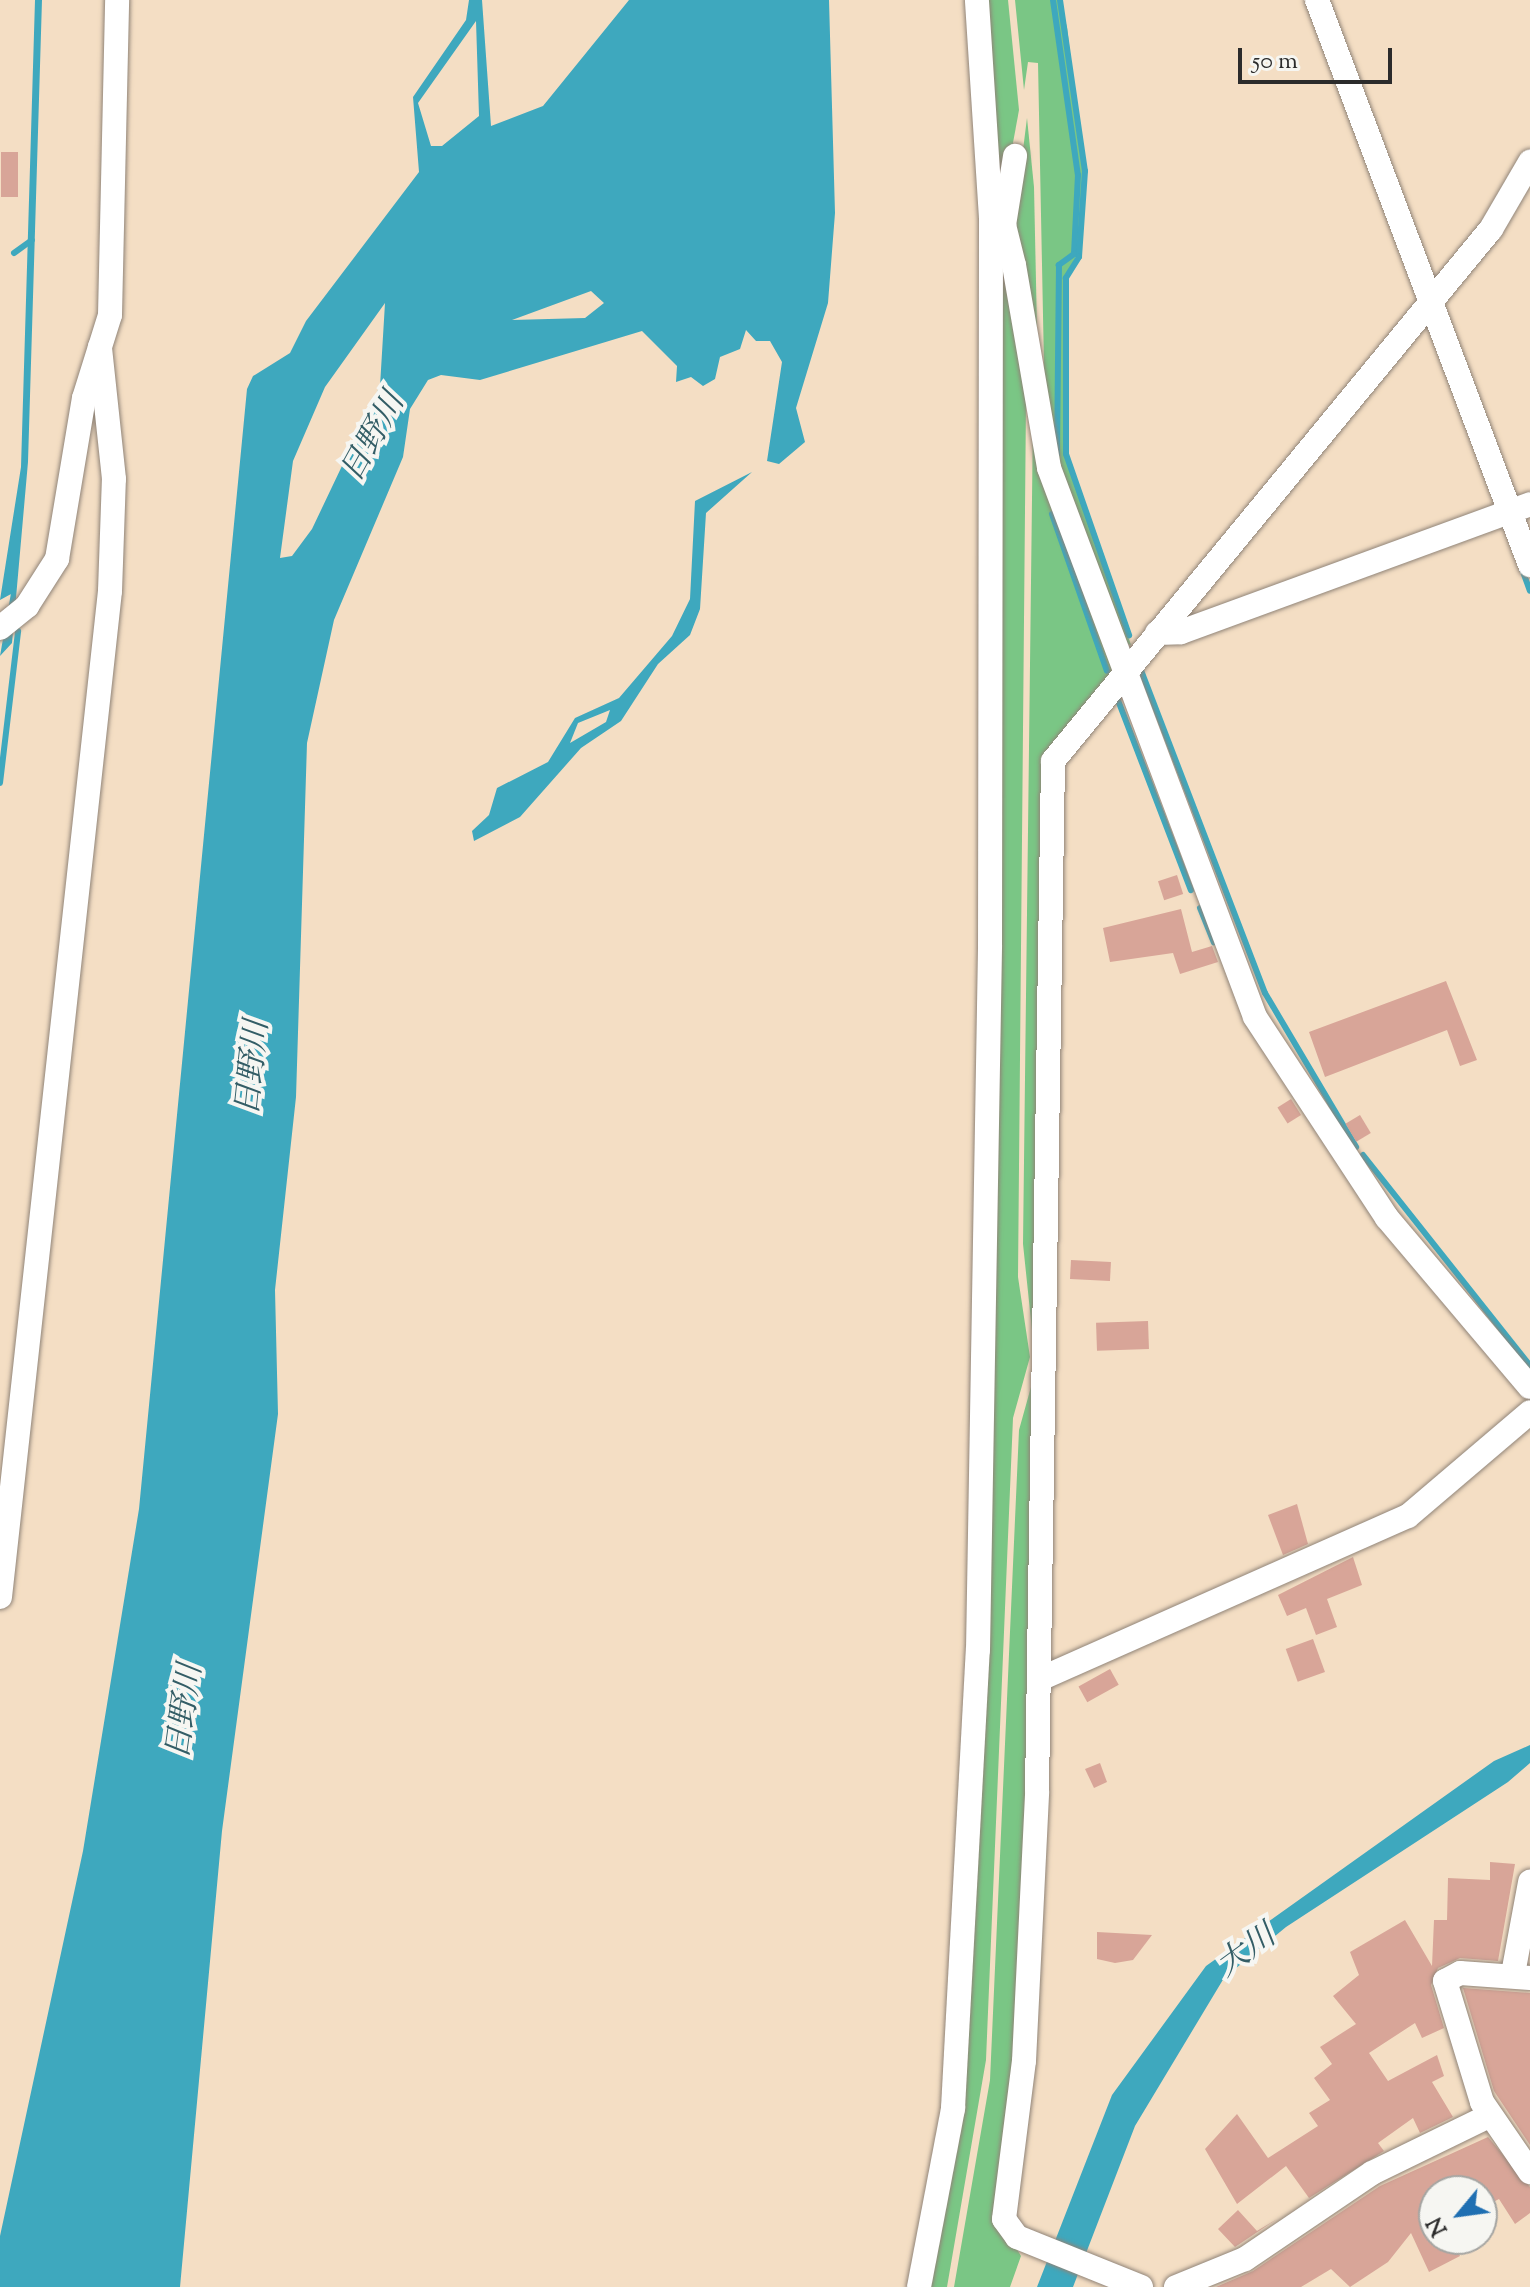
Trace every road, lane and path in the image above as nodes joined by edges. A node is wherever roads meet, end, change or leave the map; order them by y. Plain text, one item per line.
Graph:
1 (117, 0) edge
2 (977, 0) edge
3 (1317, 0) edge
4 (1015, 156) dead end
5 (1530, 162) edge
6 (997, 221) junction
7 (1430, 302) junction
8 (100, 347) junction
9 (1520, 507) edge
10 (1530, 565) edge
11 (8, 622) edge
12 (1157, 633) junction
13 (1121, 669) junction
14 (1530, 1387) edge
15 (1530, 1412) edge
16 (0, 1597) edge
17 (1040, 1679) junction
18 (1530, 1882) edge
19 (1522, 1976) edge
20 (1489, 2116) junction
21 (1530, 2172) edge
22 (919, 2287) edge
23 (1141, 2287) edge
24 (1176, 2287) edge

1 - 8 street
2 - 6 street
3 - 7 street
4 - 6 street
5 - 7 street
6 - 13 street
6 - 22 street
7 - 9 street
7 - 12 street
8 - 11 street
8 - 16 street
9 - 10 street
9 - 12 street
12 - 13 street
13 - 14 street
13 - 17 street
15 - 17 street
17 - 23 street
18 - 19 street
19 - 20 street
20 - 21 street
20 - 24 street

